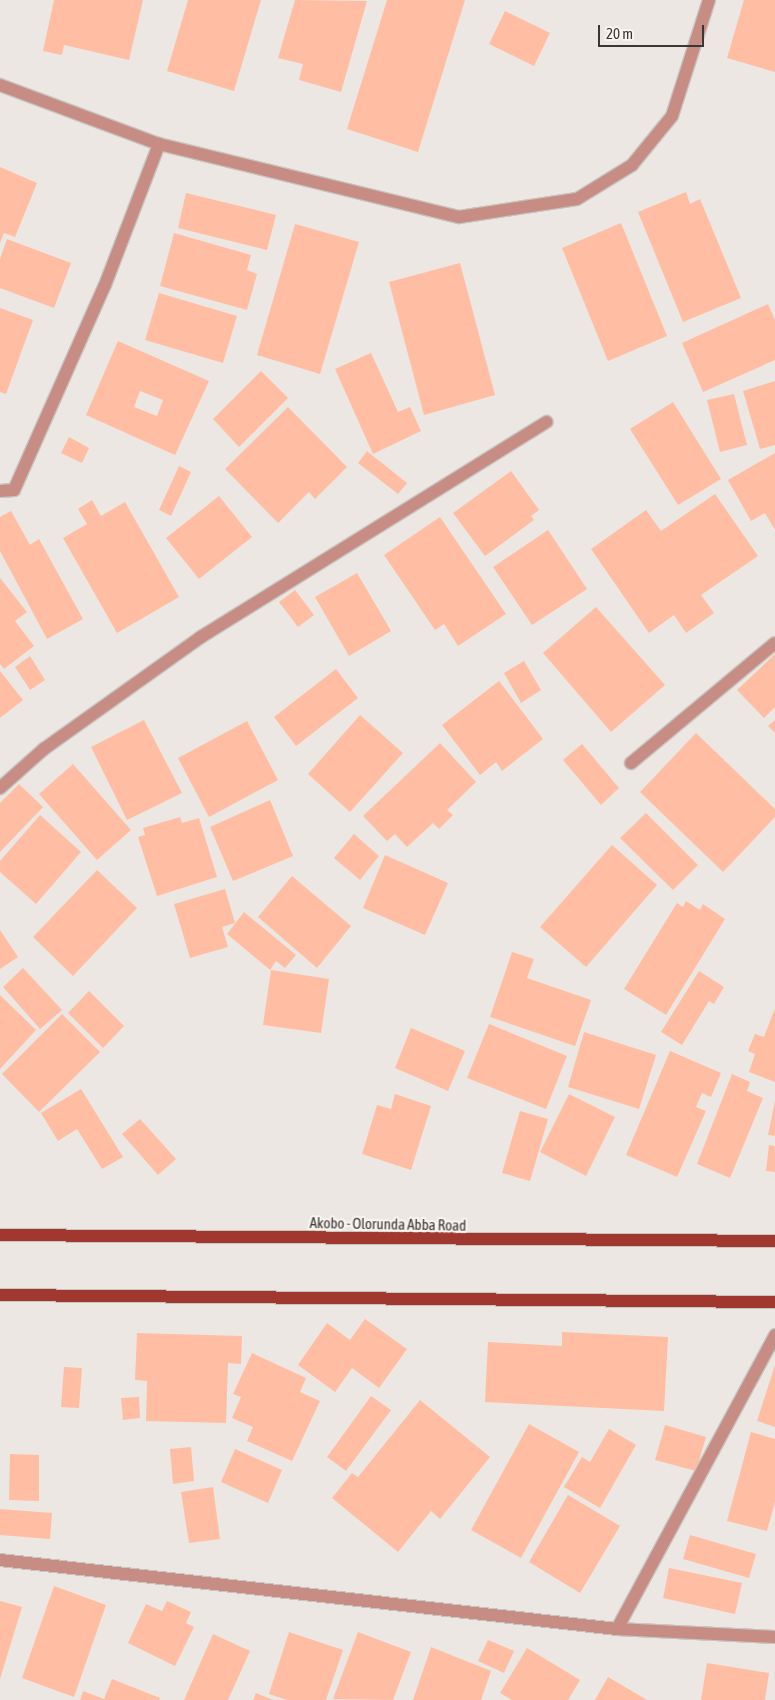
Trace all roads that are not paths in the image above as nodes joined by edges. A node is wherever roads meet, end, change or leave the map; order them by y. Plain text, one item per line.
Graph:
1 (709, 0) edge
2 (0, 85) edge
3 (159, 144) junction
4 (546, 422) dead end
5 (0, 491) edge
6 (775, 643) edge
7 (631, 764) dead end
8 (0, 788) edge
9 (0, 1235) edge
10 (775, 1241) edge
11 (0, 1294) edge
12 (775, 1302) edge
13 (775, 1335) edge
14 (0, 1560) edge
15 (617, 1628) junction
16 (775, 1637) edge

1 - 3 street
2 - 3 street
3 - 5 street
4 - 8 street
6 - 7 street
9 - 10 main road, Akobo - Olorunda Abba Road
11 - 12 main road
13 - 15 street
14 - 15 street
15 - 16 street

